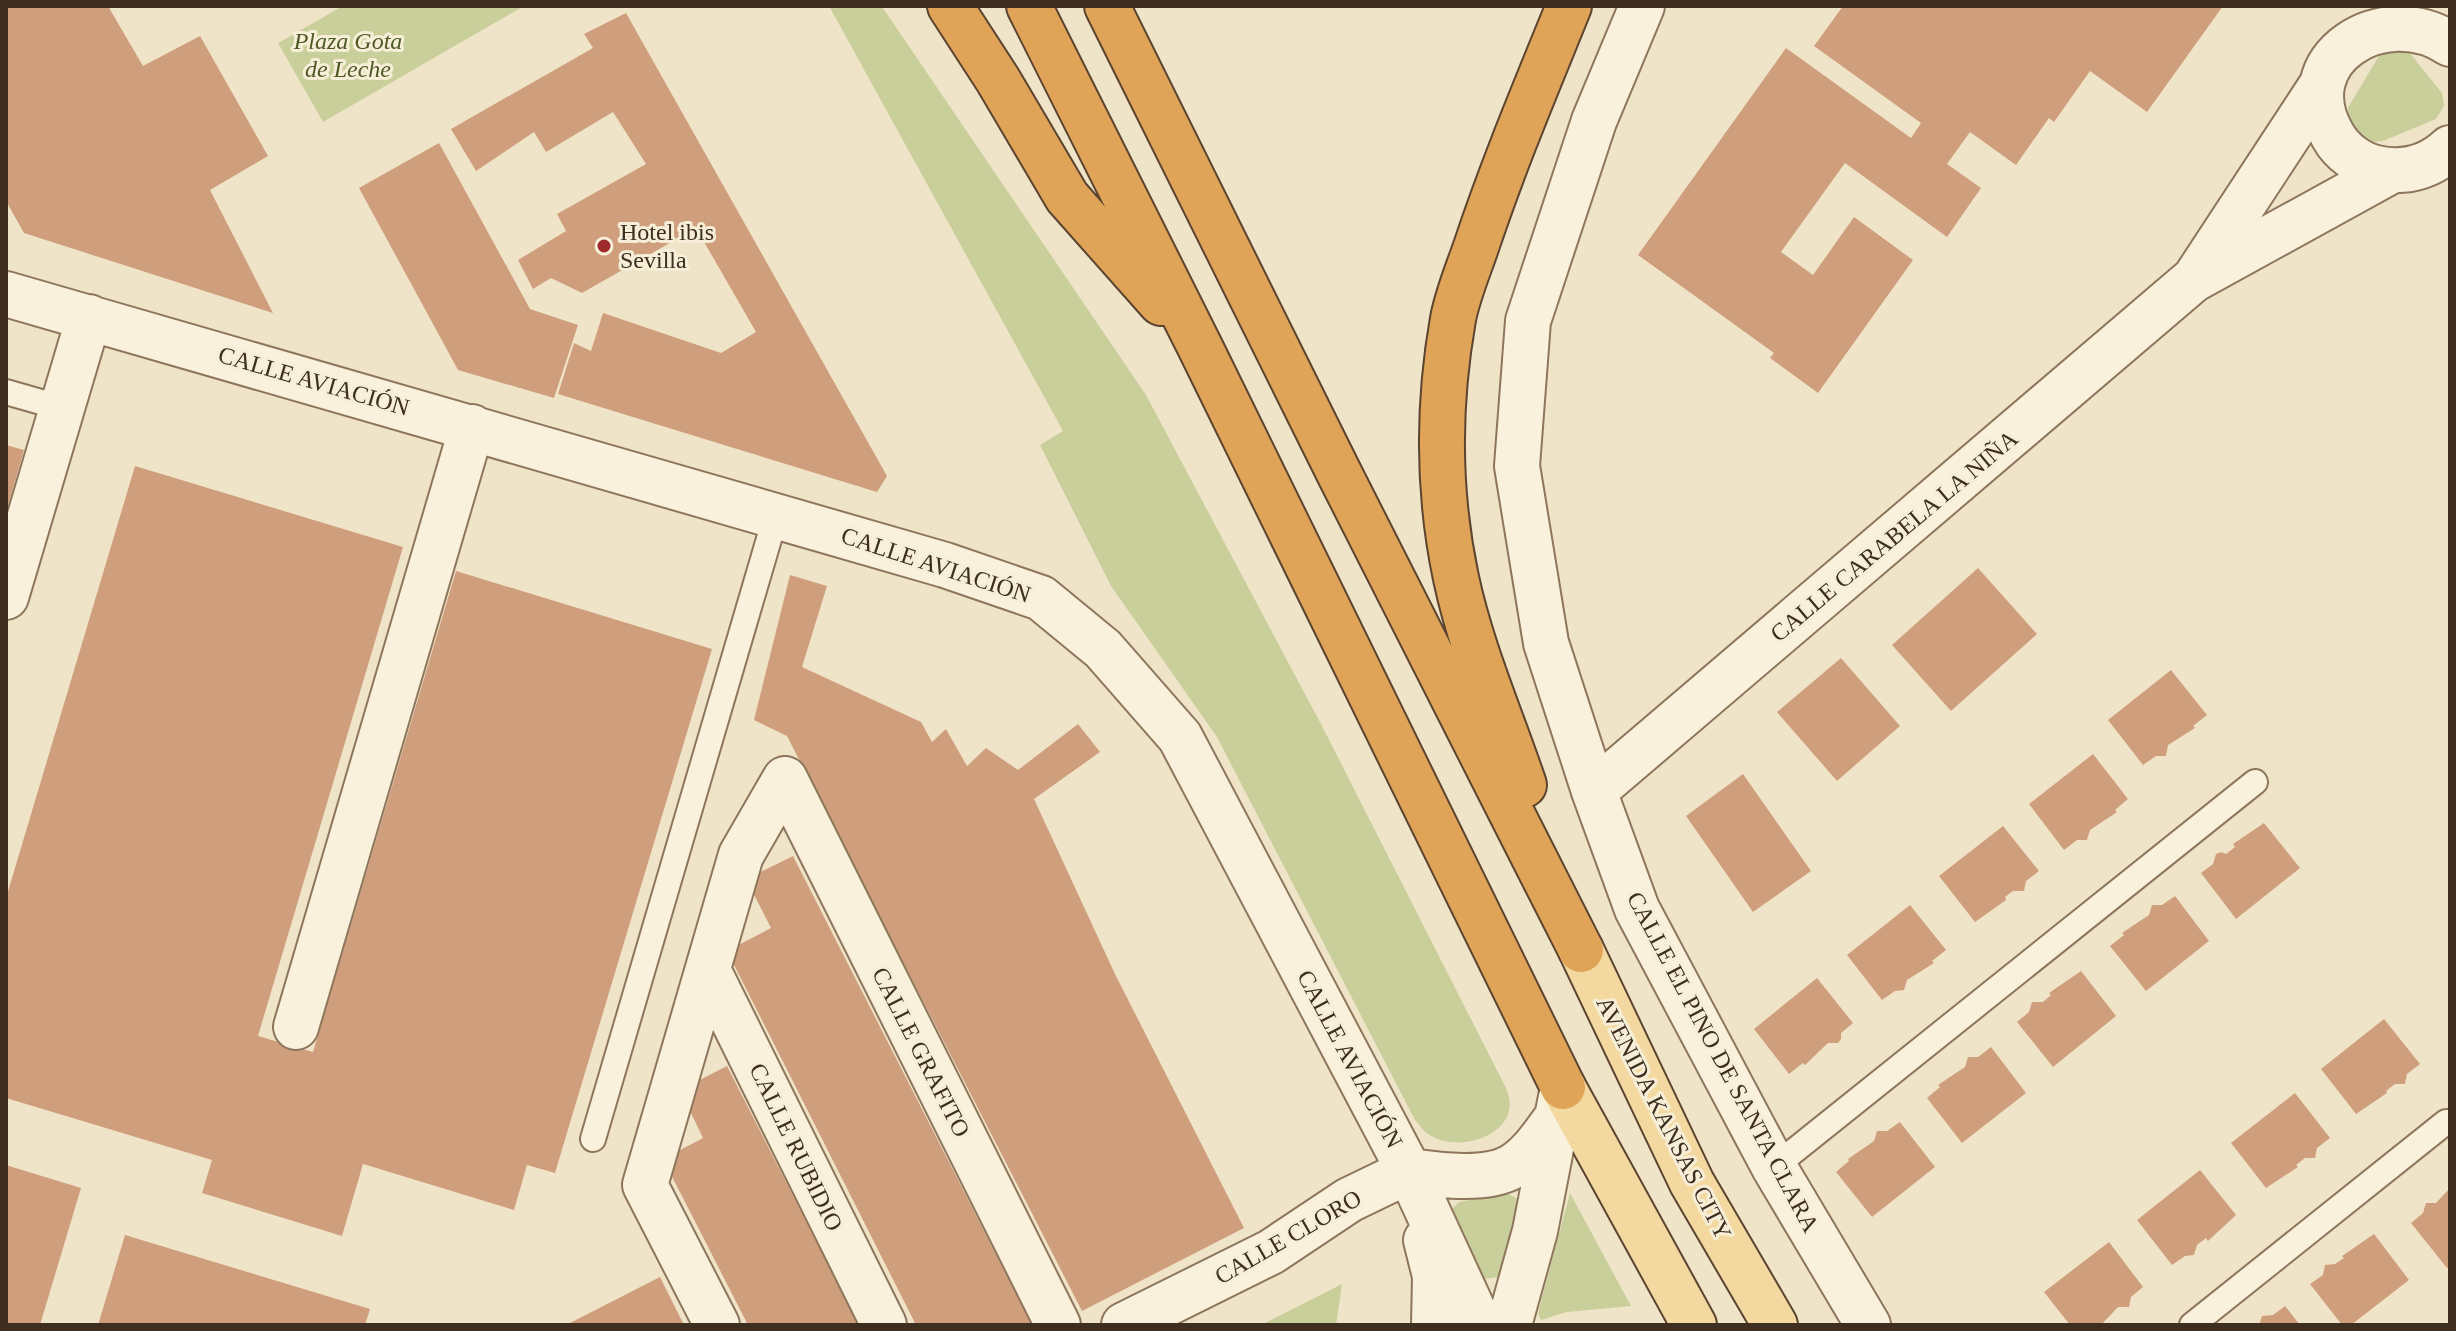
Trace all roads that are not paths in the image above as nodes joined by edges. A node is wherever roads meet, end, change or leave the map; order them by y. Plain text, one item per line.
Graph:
1 (950, 6) edge
2 (1029, 6) edge
3 (1107, 6) edge
4 (1569, 6) edge
5 (1642, 6) edge
6 (2355, 6) edge
7 (2438, 28) edge
8 (2330, 66) junction
9 (2431, 160) edge
10 (2193, 280) junction
11 (6, 294) edge
12 (89, 317) junction
13 (1201, 349) junction
14 (6, 392) edge
15 (62, 408) junction
16 (472, 427) junction
17 (776, 515) junction
18 (6, 597) edge
19 (2255, 782) dead end
20 (1594, 791) junction
21 (1581, 950) junction
22 (708, 970) junction
23 (296, 1027) dead end
24 (1559, 1104) junction
25 (2446, 1122) dead end
26 (593, 1139) dead end
27 (1774, 1167) junction
28 (1409, 1171) junction
29 (717, 1325) edge
30 (884, 1325) edge
31 (1058, 1325) edge
32 (1124, 1325) edge
33 (1434, 1325) edge
34 (1480, 1325) edge
35 (1509, 1325) edge
36 (1694, 1325) edge
37 (1775, 1325) edge
38 (1868, 1325) edge
39 (2192, 1325) edge

1 - 13 highway
2 - 13 highway
3 - 21 highway
4 - 21 highway
5 - 20 street, CALLE EL PINO DE SANTA CLARA
6 - 8 street
7 - 8 street
8 - 9 street
8 - 10 street, CALLE CARABELA LA NIÑA
9 - 10 street, CALLE CARABELA LA NIÑA
10 - 20 street, CALLE CARABELA LA NIÑA
11 - 12 street, CALLE AVIACIÓN
12 - 15 street
12 - 16 street, CALLE AVIACIÓN
13 - 24 highway
14 - 15 lane
15 - 18 street
16 - 17 street, CALLE AVIACIÓN
16 - 23 street
17 - 26 lane
17 - 28 street, CALLE AVIACIÓN
19 - 27 lane
20 - 27 street, CALLE EL PINO DE SANTA CLARA
21 - 37 main road, AVENIDA KANSAS CITY
22 - 29 street
22 - 30 street, CALLE RUBIDIO
22 - 31 street, CALLE GRAFITO
24 - 28 street
24 - 35 street
24 - 36 main road
25 - 39 lane
27 - 38 street, CALLE EL PINO DE SANTA CLARA
28 - 32 street, CALLE CLORO
28 - 33 street
28 - 34 street, CALLE AVIACIÓN

